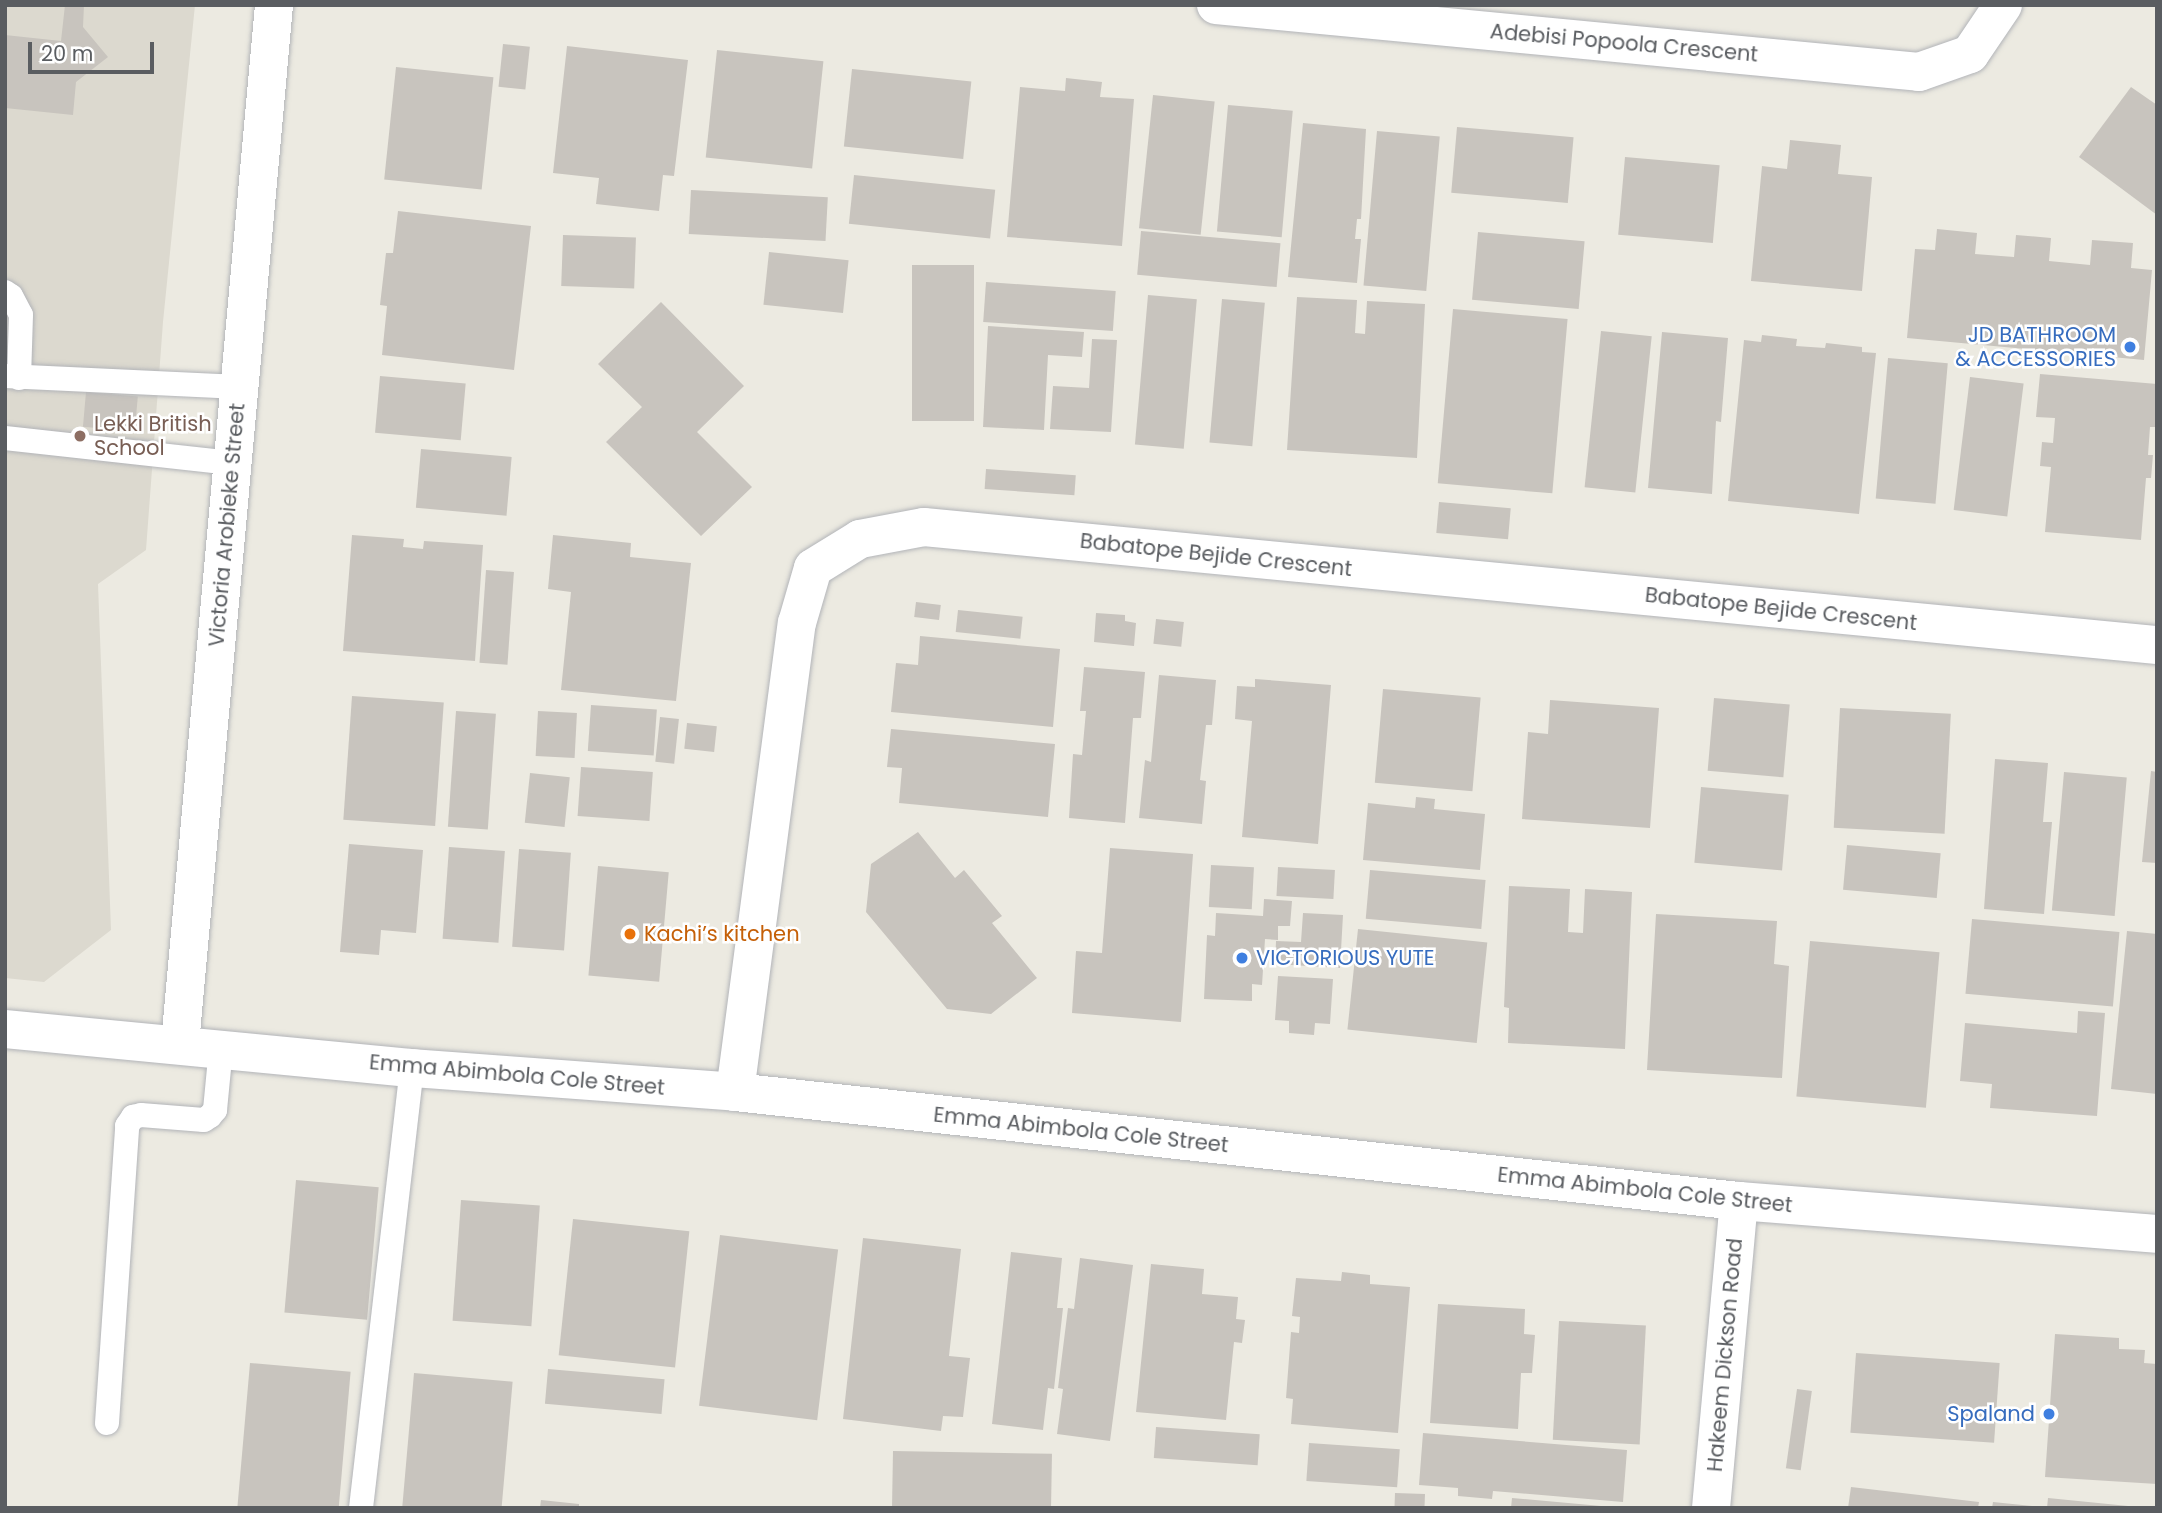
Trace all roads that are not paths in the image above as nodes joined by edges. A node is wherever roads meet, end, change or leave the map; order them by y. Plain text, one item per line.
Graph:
1 (274, 5) edge
2 (1216, 5) edge
3 (2003, 5) edge
4 (5, 292) edge
5 (12, 377) edge
6 (240, 387) junction
7 (5, 438) edge
8 (232, 463) junction
9 (2157, 645) edge
10 (5, 1029) edge
11 (180, 1044) junction
12 (221, 1048) junction
13 (412, 1068) junction
14 (735, 1092) junction
15 (1739, 1201) junction
16 (2157, 1234) edge
17 (107, 1423) dead end
18 (362, 1508) edge
19 (1711, 1508) edge

1 - 6 street, Victoria Arobieke Street
2 - 3 street, Adebisi Popoola Crescent
4 - 5 lane
5 - 6 lane
6 - 8 street, Victoria Arobieke Street
7 - 8 lane
8 - 11 street, Victoria Arobieke Street
9 - 14 street, Babatope Bejide Crescent
10 - 11 street, Emma Abimbola Cole Street
11 - 12 street, Emma Abimbola Cole Street
12 - 13 street, Emma Abimbola Cole Street
12 - 17 lane
13 - 14 street, Emma Abimbola Cole Street
13 - 18 lane
14 - 15 street, Emma Abimbola Cole Street
15 - 16 street, Emma Abimbola Cole Street
15 - 19 street, Hakeem Dickson Road

